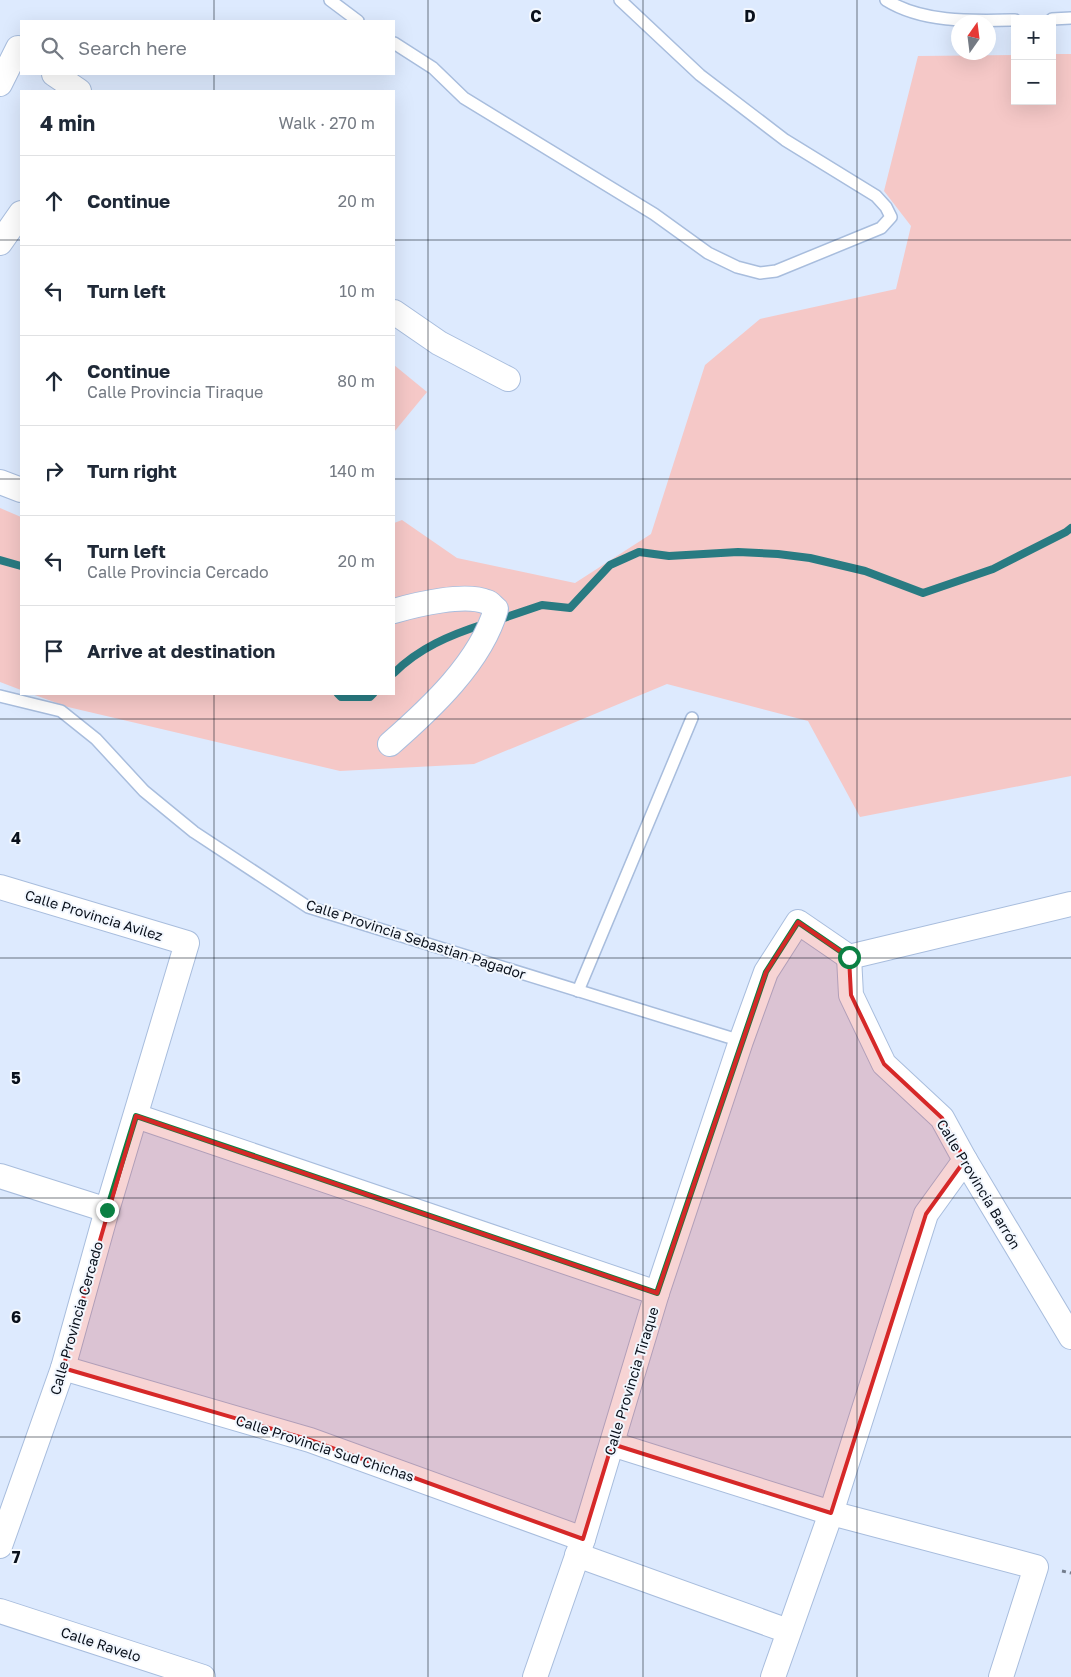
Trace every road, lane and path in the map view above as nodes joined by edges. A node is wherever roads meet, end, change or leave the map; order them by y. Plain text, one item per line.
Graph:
1 (330, 0) edge
2 (620, 0) edge
3 (886, 0) edge
4 (1071, 18) edge
5 (1056, 19) edge
6 (357, 20) edge
7 (1011, 20) edge
8 (395, 44) edge
9 (13, 45) edge
10 (55, 75) edge
11 (0, 84) edge
12 (77, 90) edge
13 (20, 214) edge
14 (0, 243) edge
15 (395, 313) edge
16 (508, 379) dead end
17 (0, 482) edge
18 (20, 490) edge
19 (395, 611) edge
20 (0, 696) edge
21 (692, 718) dead end
22 (390, 744) dead end
23 (0, 887) edge
24 (1071, 904) edge
25 (187, 943) joint
26 (849, 957) junction
27 (578, 991) junction
28 (742, 1041) junction
29 (136, 1116) junction
30 (965, 1160) junction
31 (0, 1176) edge
32 (107, 1210) junction
33 (657, 1293) junction
34 (1071, 1337) edge
35 (63, 1368) junction
36 (612, 1444) junction
37 (830, 1513) junction
38 (0, 1546) edge
39 (580, 1547) junction
40 (0, 1611) edge
41 (788, 1631) junction
42 (203, 1677) edge
43 (535, 1677) edge
44 (773, 1677) edge
45 (1001, 1677) edge

1 - 6 lane
2 - 8 lane
3 - 7 lane
4 - 5 lane
9 - 11 street
10 - 12 street
13 - 14 street
15 - 16 street
17 - 18 street
19 - 22 street
20 - 27 lane, Calle Provincia Sebastian Pagador
21 - 27 lane
23 - 25 street, Calle Provincia Avilez
24 - 26 street
25 - 29 street, Calle Provincia Cercado
26 - 28 street, Calle Provincia Tiraque
26 - 30 street, Calle Provincia Barrón
27 - 28 lane, Calle Provincia Sebastian Pagador
28 - 33 street, Calle Provincia Tiraque
29 - 32 street, Calle Provincia Cercado
29 - 33 street
30 - 34 street, Calle Provincia Barrón
30 - 37 street
31 - 32 street
32 - 35 street, Calle Provincia Cercado
33 - 36 street, Calle Provincia Tiraque
35 - 38 street, Calle Provincia Cercado
35 - 39 street, Calle Provincia Sud Chichas
36 - 37 street
36 - 39 street, Calle Provincia Tiraque
37 - 41 street
37 - 45 street
39 - 41 street, Calle Provincia Sud Chichas
39 - 43 street, Calle Provincia Tiraque
40 - 42 street, Calle Ravelo
41 - 44 street

